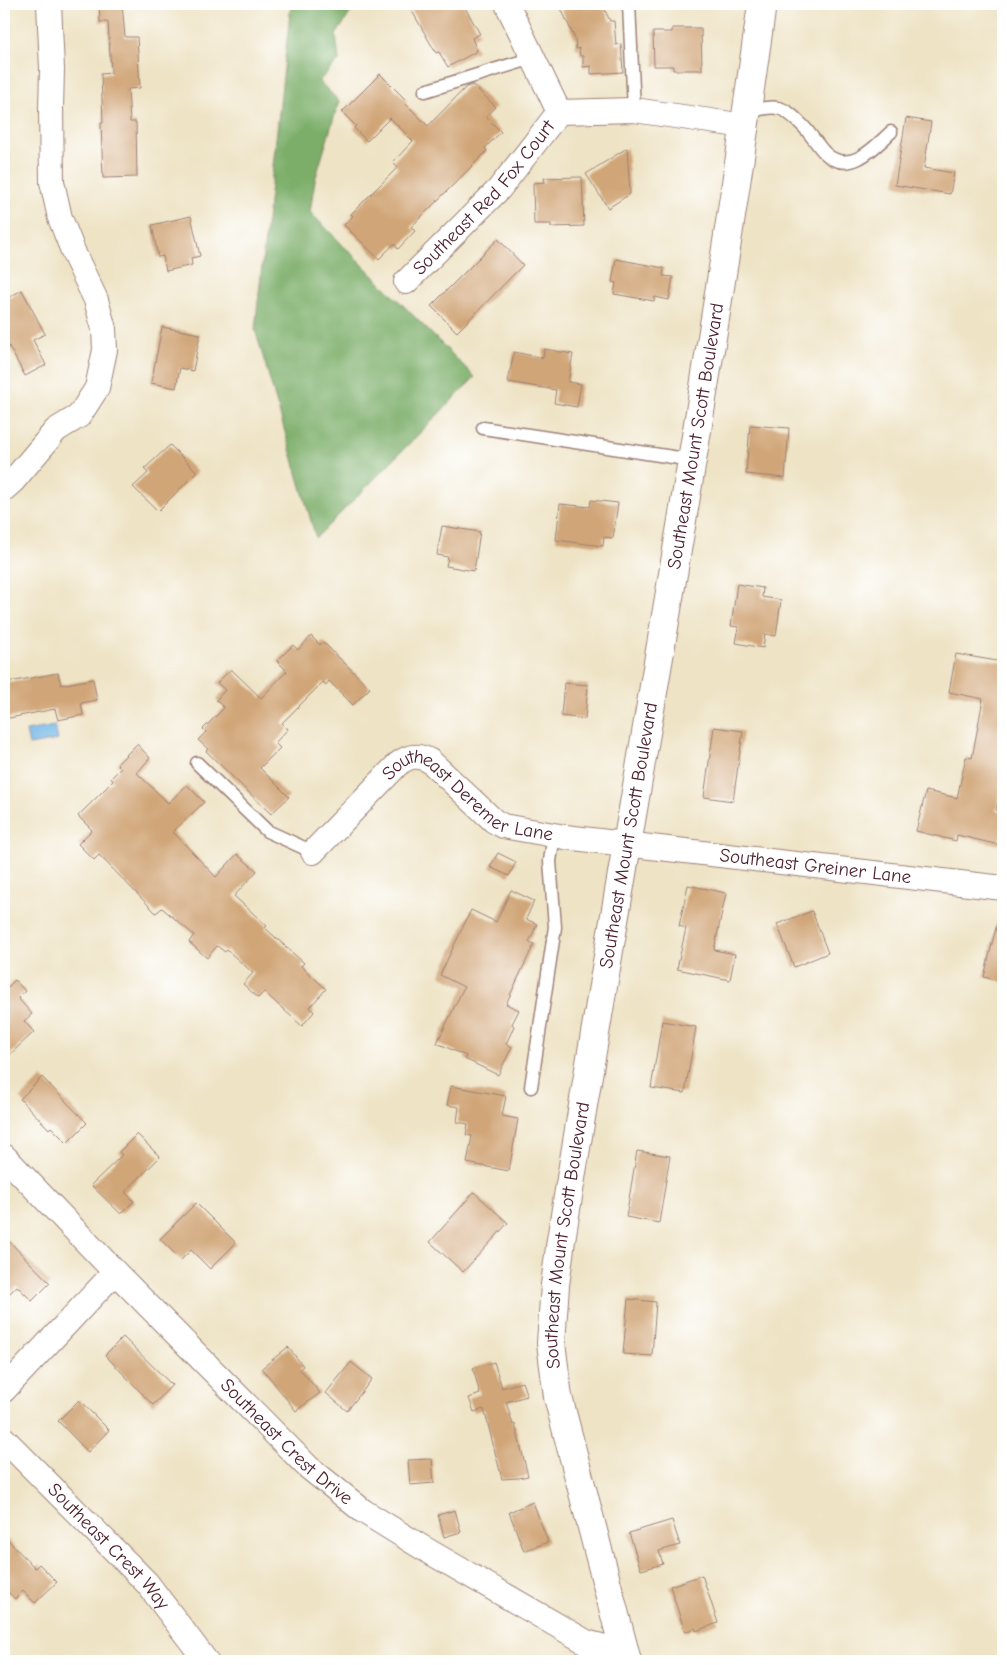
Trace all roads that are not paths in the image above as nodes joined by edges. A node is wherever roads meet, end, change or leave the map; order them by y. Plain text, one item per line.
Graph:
1 (49, 4) edge
2 (506, 4) edge
3 (629, 4) edge
4 (762, 4) edge
5 (533, 58) junction
6 (425, 91) dead end
7 (634, 110) junction
8 (559, 112) junction
9 (746, 119) junction
10 (891, 132) dead end
11 (406, 282) dead end
12 (484, 428) dead end
13 (692, 460) junction
14 (4, 489) edge
15 (196, 763) dead end
16 (554, 835) junction
17 (628, 844) junction
18 (313, 852) joint
19 (1003, 888) edge
20 (531, 1087) dead end
21 (4, 1156) edge
22 (115, 1272) junction
23 (4, 1390) edge
24 (4, 1439) edge
25 (626, 1657) edge
26 (206, 1661) edge

1 - 14 street
2 - 5 street
3 - 7 lane
4 - 9 main road, Southeast Mount Scott Boulevard
5 - 6 lane
5 - 8 street
7 - 8 street
7 - 9 street
8 - 11 street, Southeast Red Fox Court
9 - 10 lane
9 - 13 main road, Southeast Mount Scott Boulevard
12 - 13 lane
13 - 17 main road, Southeast Mount Scott Boulevard
15 - 18 lane
16 - 17 street, Southeast Deremer Lane
16 - 18 street, Southeast Deremer Lane
16 - 20 lane
17 - 19 street, Southeast Greiner Lane
17 - 25 main road, Southeast Mount Scott Boulevard
21 - 22 street, Southeast Crest Drive
22 - 23 street
22 - 25 street, Southeast Crest Drive
24 - 26 street, Southeast Crest Way

